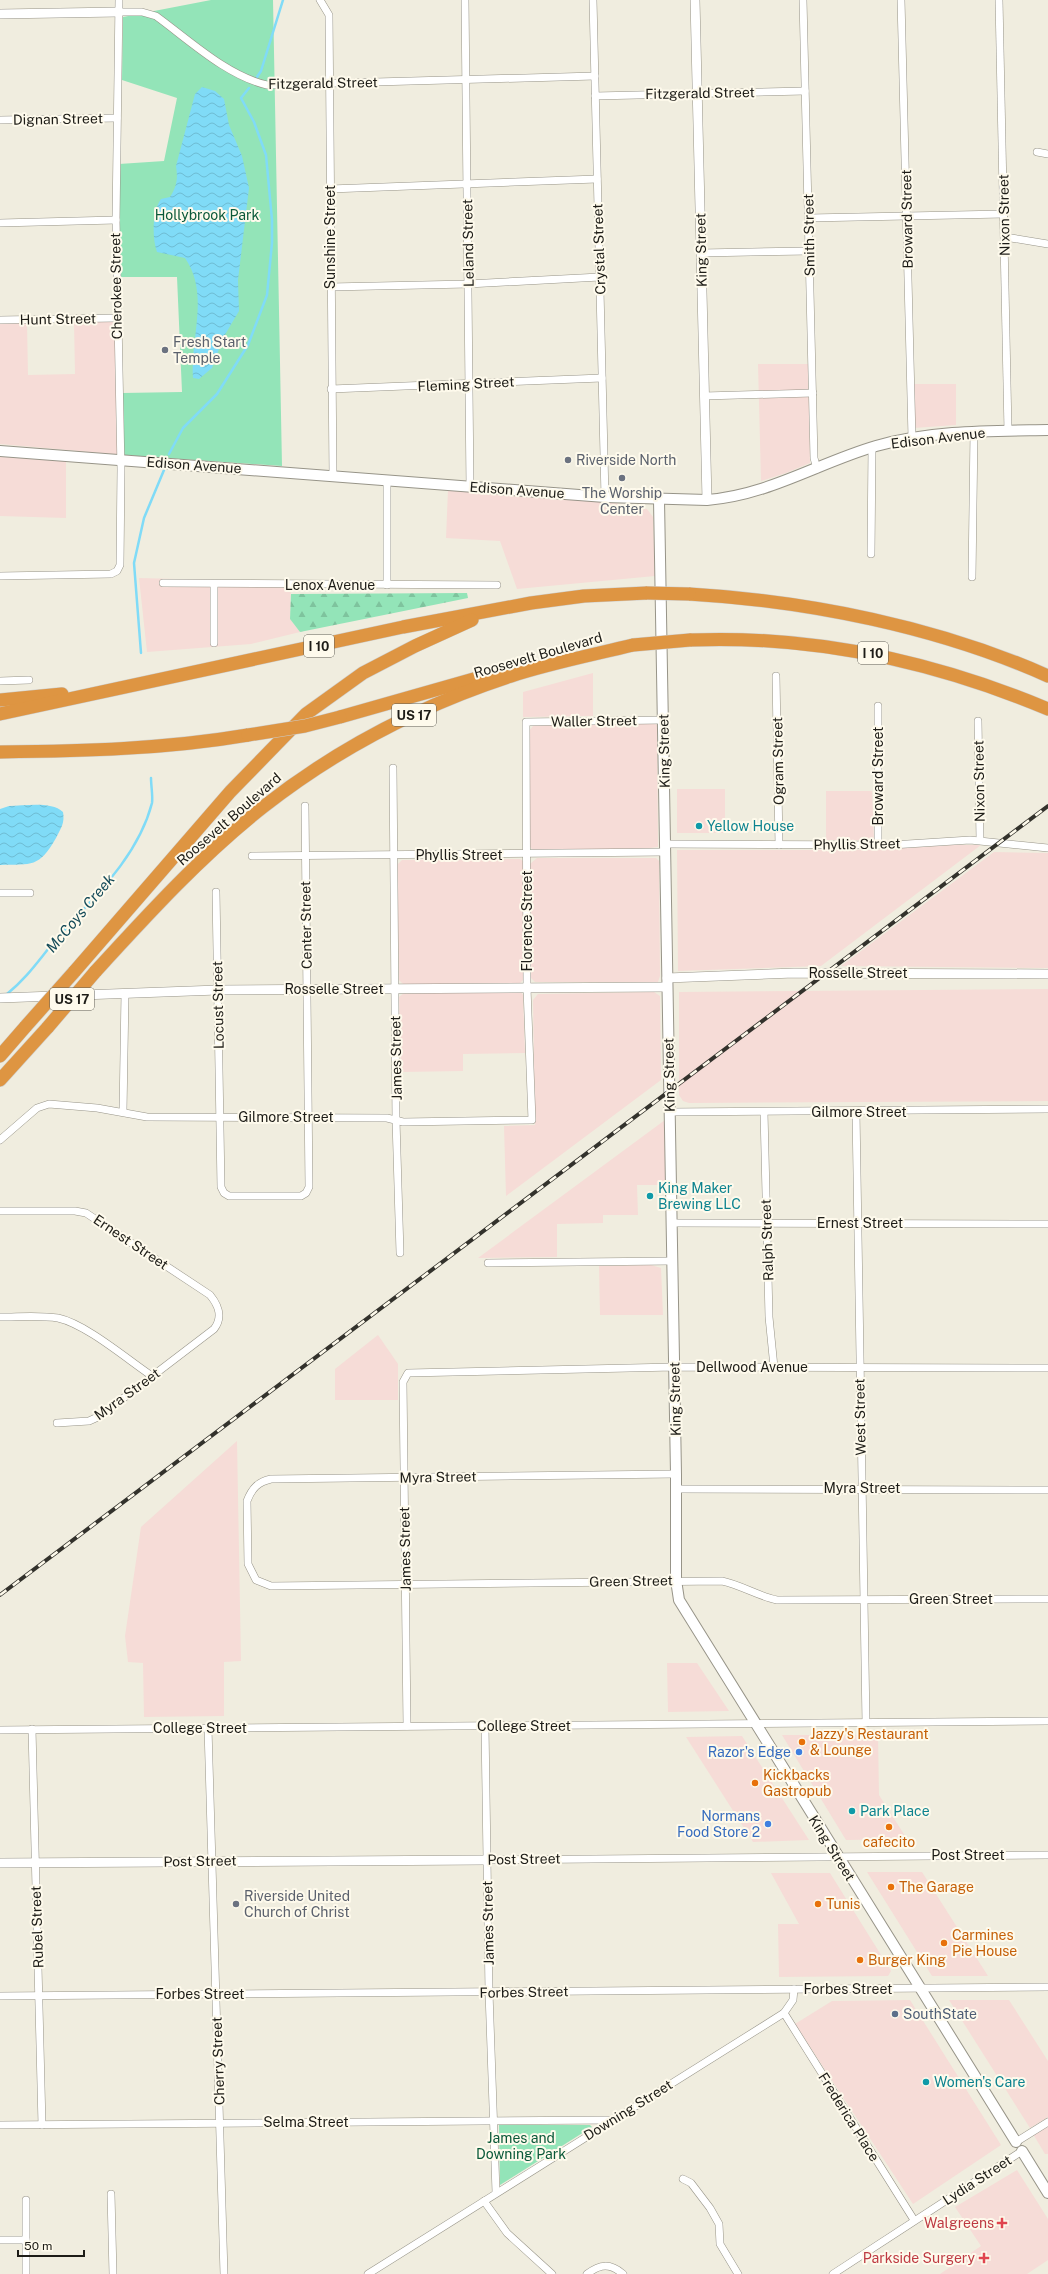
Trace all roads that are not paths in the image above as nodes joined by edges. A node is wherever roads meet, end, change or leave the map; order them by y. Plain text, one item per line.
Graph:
1 (119, 0) edge
2 (320, 0) edge
3 (465, 0) edge
4 (593, 0) edge
5 (695, 0) edge
6 (803, 0) edge
7 (901, 0) edge
8 (999, 0) edge
9 (119, 12) junction
10 (0, 14) edge
11 (595, 76) junction
12 (466, 79) junction
13 (329, 85) junction
14 (805, 90) junction
15 (698, 92) junction
16 (595, 96) junction
17 (117, 118) junction
18 (0, 120) edge
19 (1037, 152) dead end
20 (1048, 154) edge
21 (596, 179) junction
22 (467, 184) junction
23 (330, 189) junction
24 (1004, 214) junction
25 (907, 217) junction
26 (809, 218) junction
27 (116, 220) junction
28 (0, 222) edge
29 (1005, 237) junction
30 (1048, 244) edge
31 (810, 251) junction
32 (701, 253) junction
33 (600, 277) junction
34 (468, 284) junction
35 (330, 287) junction
36 (116, 318) junction
37 (0, 320) edge
38 (602, 378) junction
39 (469, 384) junction
40 (331, 389) junction
41 (813, 392) junction
42 (704, 396) junction
43 (1048, 430) edge
44 (1008, 431) junction
45 (974, 432) junction
46 (912, 438) junction
47 (872, 447) junction
48 (0, 451) edge
49 (121, 460) junction
50 (817, 469) junction
51 (333, 476) junction
52 (387, 481) junction
53 (470, 487) junction
54 (605, 497) junction
55 (659, 500) junction
56 (707, 500) junction
57 (871, 554) dead end
58 (0, 576) edge
59 (972, 577) dead end
60 (163, 583) dead end
61 (214, 584) junction
62 (387, 585) junction
63 (497, 585) dead end
64 (500, 609) junction
65 (214, 643) dead end
66 (633, 645) junction
67 (776, 676) dead end
68 (1048, 676) edge
69 (29, 680) dead end
70 (0, 681) edge
71 (139, 685) junction
72 (0, 700) edge
73 (878, 706) dead end
74 (1048, 709) edge
75 (0, 714) edge
76 (663, 720) junction
77 (978, 721) dead end
78 (526, 722) joint
79 (0, 752) edge
80 (42, 752) junction
81 (0, 761) edge
82 (392, 768) dead end
83 (305, 806) dead end
84 (980, 840) junction
85 (780, 845) junction
86 (878, 845) junction
87 (665, 848) junction
88 (1048, 848) edge
89 (305, 855) junction
90 (393, 855) junction
91 (526, 855) junction
92 (252, 856) dead end
93 (216, 892) dead end
94 (0, 893) edge
95 (30, 893) dead end
96 (1048, 974) edge
97 (667, 982) junction
98 (527, 988) junction
99 (307, 989) junction
100 (395, 989) junction
101 (218, 990) junction
102 (125, 994) junction
103 (0, 998) edge
104 (0, 1056) edge
105 (0, 1080) edge
106 (1048, 1110) edge
107 (122, 1112) junction
108 (670, 1112) junction
109 (764, 1112) junction
110 (856, 1112) junction
111 (308, 1116) junction
112 (220, 1117) junction
113 (396, 1120) junction
114 (532, 1120) joint
115 (0, 1140) edge
116 (220, 1187) joint
117 (0, 1211) edge
118 (672, 1223) junction
119 (858, 1223) junction
120 (766, 1224) junction
121 (1048, 1224) edge
122 (400, 1253) dead end
123 (672, 1260) junction
124 (488, 1263) dead end
125 (220, 1313) joint
126 (0, 1317) edge
127 (674, 1367) junction
128 (774, 1367) junction
129 (859, 1367) junction
130 (1048, 1368) edge
131 (408, 1373) joint
132 (152, 1376) junction
133 (57, 1423) dead end
134 (676, 1474) junction
135 (404, 1477) junction
136 (862, 1488) junction
137 (676, 1489) junction
138 (1048, 1490) edge
139 (248, 1538) joint
140 (676, 1580) junction
141 (406, 1584) junction
142 (863, 1598) junction
143 (1048, 1599) edge
144 (1048, 1721) edge
145 (866, 1723) junction
146 (754, 1724) junction
147 (407, 1726) junction
148 (485, 1726) junction
149 (208, 1728) junction
150 (32, 1729) junction
151 (0, 1730) edge
152 (1048, 1855) edge
153 (837, 1856) junction
154 (486, 1860) junction
155 (212, 1861) junction
156 (0, 1863) edge
157 (35, 1863) junction
158 (1048, 1987) edge
159 (920, 1988) junction
160 (794, 1989) junction
161 (489, 1992) junction
162 (216, 1994) junction
163 (40, 1995) junction
164 (0, 1996) edge
165 (784, 2013) junction
166 (612, 2120) junction
167 (494, 2121) junction
168 (1048, 2122) edge
169 (220, 2123) junction
170 (0, 2125) edge
171 (42, 2125) junction
172 (1016, 2142) junction
173 (1022, 2151) junction
174 (683, 2179) dead end
175 (496, 2192) junction
176 (1048, 2192) edge
177 (111, 2194) dead end
178 (26, 2200) dead end
179 (484, 2201) junction
180 (914, 2220) junction
181 (0, 2240) edge
182 (26, 2240) junction
183 (26, 2274) edge
184 (113, 2274) edge
185 (224, 2274) edge
186 (368, 2274) edge
187 (552, 2274) edge
188 (587, 2274) edge
189 (623, 2274) edge
190 (738, 2274) edge
191 (833, 2274) edge

1 - 9 street, Cherokee Street
2 - 13 street, Sunshine Street
3 - 12 street, Leland Street
4 - 11 street, Crystal Street
5 - 15 street, King Street
6 - 14 street, Smith Street
7 - 25 street, Broward Street
8 - 24 street, Nixon Street
9 - 10 street, Fitzgerald Street
9 - 13 street, Fitzgerald Street
9 - 17 street, Cherokee Street
11 - 12 street, Fitzgerald Street
11 - 16 street, Crystal Street
12 - 13 street, Fitzgerald Street
12 - 22 street, Leland Street
13 - 23 street, Sunshine Street
14 - 15 street, Fitzgerald Street
14 - 26 street, Smith Street
15 - 16 street, Fitzgerald Street
15 - 32 street, King Street
16 - 21 street, Crystal Street
17 - 18 street, Dignan Street
17 - 27 street, Cherokee Street
19 - 20 street
21 - 22 street
21 - 33 street, Crystal Street
22 - 23 street
22 - 34 street, Leland Street
23 - 35 street, Sunshine Street
24 - 25 street
24 - 29 street, Nixon Street
25 - 26 street
25 - 46 street, Broward Street
26 - 31 street, Smith Street
27 - 28 street
27 - 36 street, Cherokee Street
29 - 30 street
29 - 44 street, Nixon Street
31 - 32 street
31 - 41 street, Smith Street
32 - 42 street, King Street
33 - 34 street
33 - 38 street, Crystal Street
34 - 35 street
34 - 39 street, Leland Street
35 - 40 street, Sunshine Street
36 - 37 street, Hunt Street
36 - 49 street, Cherokee Street
38 - 39 street, Fleming Street
38 - 54 street, Crystal Street
39 - 40 street, Fleming Street
39 - 53 street, Leland Street
40 - 51 street, Sunshine Street
41 - 42 street
41 - 50 street, Smith Street
42 - 56 street, King Street
43 - 44 main road, Edison Avenue
44 - 45 main road, Edison Avenue
45 - 46 main road, Edison Avenue
45 - 59 street
46 - 47 main road, Edison Avenue
47 - 50 main road, Edison Avenue
47 - 57 street
48 - 49 main road, Edison Avenue
49 - 51 main road, Edison Avenue
49 - 58 street, Cherokee Street
50 - 56 main road, Edison Avenue
51 - 52 main road, Edison Avenue
52 - 53 main road, Edison Avenue
52 - 62 street
53 - 54 main road, Edison Avenue
54 - 55 main road, Edison Avenue
55 - 56 main road, Edison Avenue
55 - 76 main road, King Street
60 - 61 street, Lenox Avenue
61 - 62 street, Lenox Avenue
61 - 65 street
62 - 63 street, Lenox Avenue
64 - 68 highway, I 10, bridge
64 - 71 highway, I 10
64 - 104 highway, Roosevelt Boulevard / US 17, bridge
66 - 74 highway, I 10, bridge
66 - 80 highway, I 10, bridge
66 - 105 highway, Roosevelt Boulevard / US 17, bridge
67 - 85 street, Ogram Street
69 - 70 street
71 - 72 highway
71 - 75 highway, I 10
73 - 86 street, Broward Street
76 - 78 street, Waller Street
76 - 87 main road, King Street
77 - 84 street, Nixon Street
78 - 91 street, Florence Street
79 - 80 highway, I 10
80 - 81 highway
82 - 90 street, James Street
83 - 89 street, Center Street
84 - 86 street, Phyllis Street
84 - 88 street, Phyllis Street
85 - 86 street, Phyllis Street
85 - 87 street, Phyllis Street
87 - 91 street, Phyllis Street
87 - 97 main road, King Street
89 - 90 street, Phyllis Street
89 - 92 street, Phyllis Street
89 - 99 street, Center Street
90 - 91 street, Phyllis Street
90 - 100 street, James Street
91 - 98 street, Florence Street
93 - 101 street, Locust Street
94 - 95 street
96 - 97 street, Rosselle Street
97 - 98 street, Rosselle Street
97 - 108 main road, King Street
98 - 100 street, Rosselle Street
98 - 114 street, Florence Street
99 - 100 street, Rosselle Street
99 - 101 street, Rosselle Street
99 - 111 street, Center Street
100 - 113 street, James Street
101 - 102 street, Rosselle Street
101 - 112 street, Locust Street
102 - 103 street, Rosselle Street
102 - 107 street
106 - 110 street, Gilmore Street
107 - 112 street, Gilmore Street
107 - 115 street, Gilmore Street
108 - 109 street, Gilmore Street
108 - 118 main road, King Street
109 - 110 street, Gilmore Street
109 - 120 street, Ralph Street
110 - 119 street, West Street
111 - 112 street, Gilmore Street
111 - 113 street, Gilmore Street
111 - 116 street, Center Street
112 - 116 street, Locust Street
113 - 114 street, Gilmore Street
113 - 122 street, James Street
117 - 125 street, Ernest Street
118 - 120 street, Ernest Street
118 - 123 main road, King Street
119 - 120 street, Ernest Street
119 - 121 street, Ernest Street
119 - 129 street, West Street
120 - 128 street, Ralph Street
123 - 124 street
123 - 127 main road, King Street
125 - 132 street, Myra Street
126 - 132 street
127 - 128 street, Dellwood Avenue
127 - 131 street, Dellwood Avenue
127 - 134 main road, King Street
128 - 129 street, Dellwood Avenue
129 - 130 street, Dellwood Avenue
129 - 136 street, West Street
131 - 135 street, James Street
132 - 133 street, Myra Street
134 - 135 street, Myra Street
134 - 137 main road, King Street
135 - 139 street, Myra Street
135 - 141 street, James Street
136 - 137 street, Myra Street
136 - 138 street, Myra Street
136 - 142 street, West Street
137 - 140 main road, King Street
139 - 141 street, Green Street
140 - 141 street, Green Street
140 - 142 street, Green Street
140 - 146 main road, King Street
141 - 147 street, James Street
142 - 143 street, Green Street
142 - 145 street, West Street
144 - 145 street, College Street
145 - 146 street, College Street
146 - 148 street, College Street
146 - 153 main road, King Street
147 - 148 street, College Street
147 - 149 street, College Street
148 - 154 street, James Street
149 - 150 street, College Street
149 - 155 street, Cherry Street
150 - 151 street, College Street
150 - 157 street, Rubel Street
152 - 153 street, Post Street
153 - 154 street, Post Street
153 - 159 main road, King Street
154 - 155 street, Post Street
154 - 161 street, James Street
155 - 157 street, Post Street
155 - 162 street, Cherry Street
156 - 157 street, Post Street
157 - 163 street, Rubel Street
158 - 159 street, Forbes Street
159 - 160 street, Forbes Street
159 - 172 main road, King Street
160 - 161 street, Forbes Street
160 - 165 street, Downing Street
161 - 162 street, Forbes Street
161 - 167 street, James Street
162 - 163 street, Forbes Street
162 - 169 street, Cherry Street
163 - 164 street, Forbes Street
163 - 171 street, Rubel Street
165 - 166 street, Downing Street
165 - 180 street, Frederica Place
166 - 167 street, Selma Street
166 - 175 street, Downing Street
167 - 169 street, Selma Street
167 - 175 street, James Street
168 - 172 street
169 - 171 street, Selma Street
169 - 185 street, Cherry Street
170 - 171 street, Selma Street
172 - 173 street, King Street
173 - 176 main road, King Street
173 - 180 street, Lydia Street
174 - 190 street
175 - 179 street, Downing Street
177 - 184 street
178 - 182 street
179 - 186 street, Downing Street
179 - 187 street
180 - 191 street, Lydia Street
181 - 182 street
182 - 183 street
188 - 189 street

